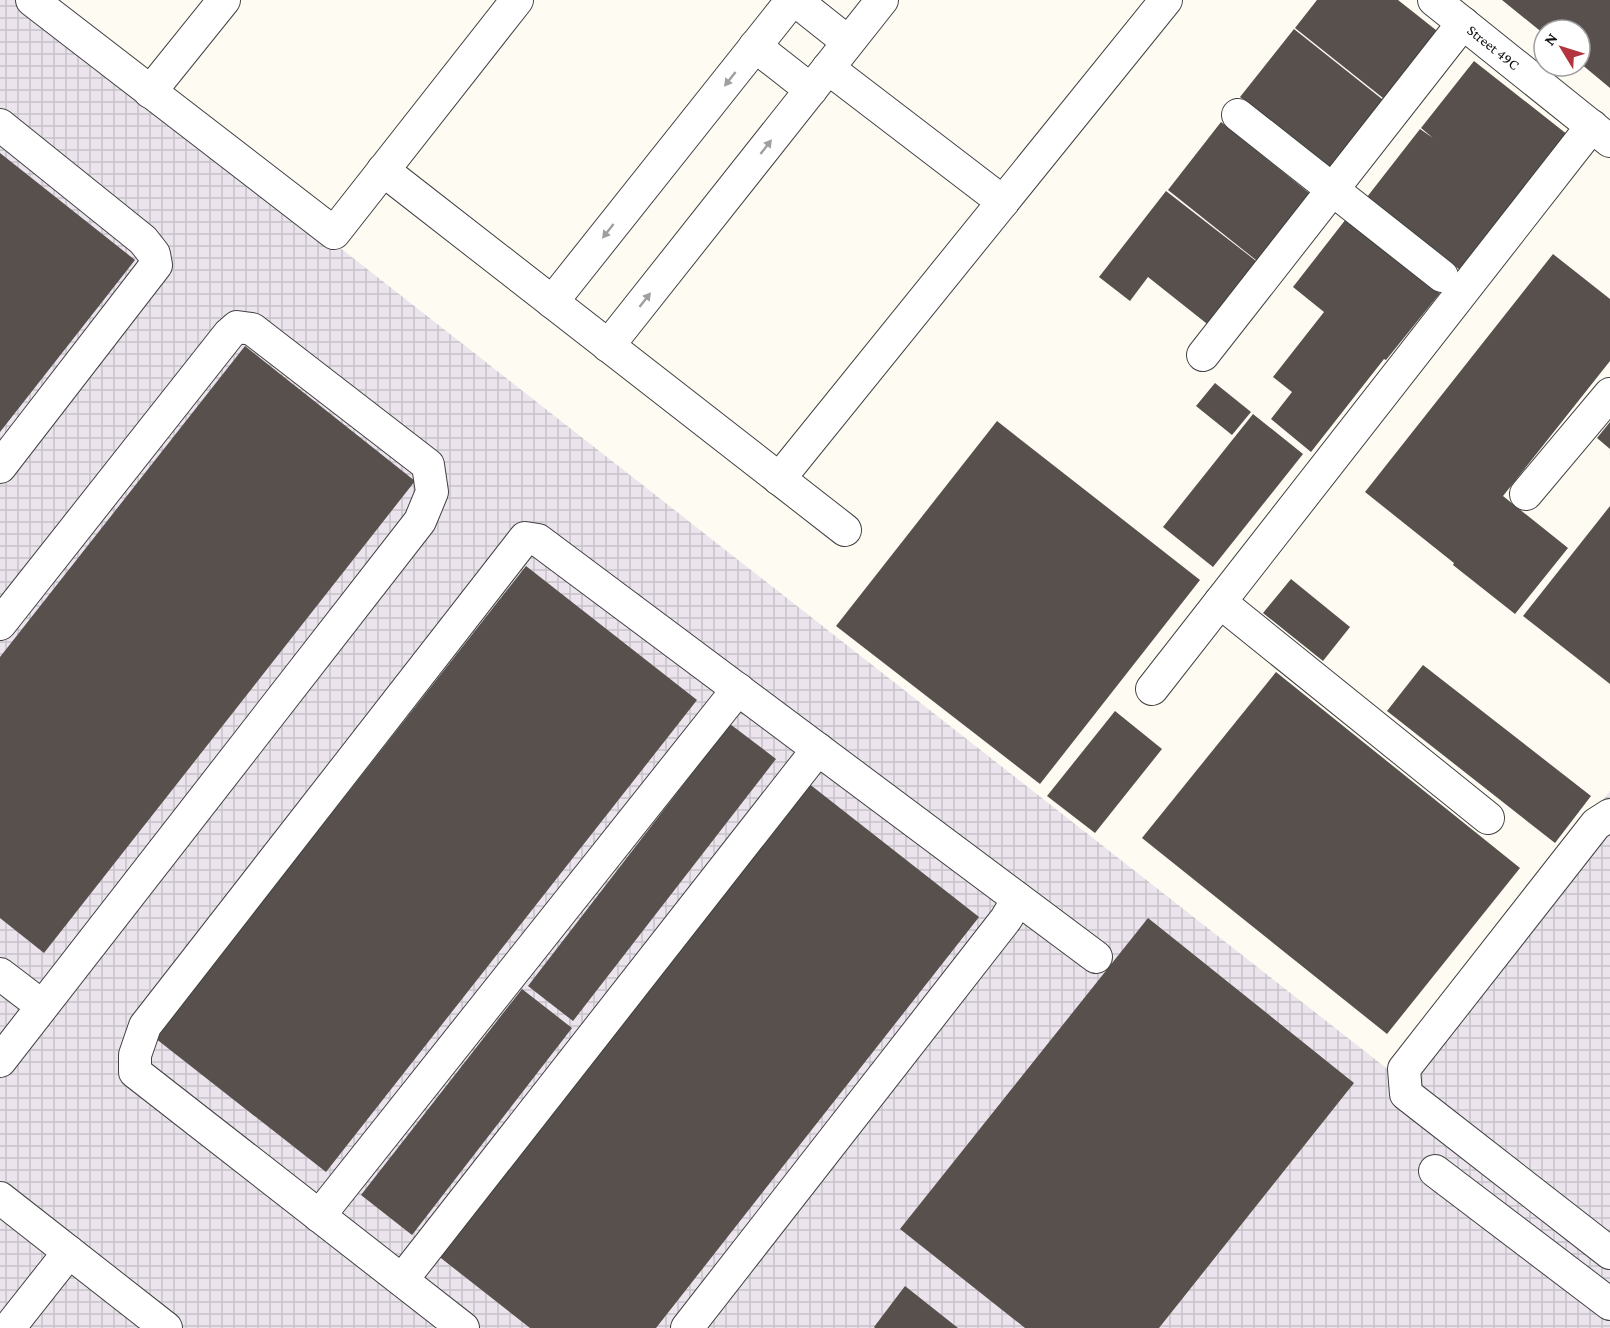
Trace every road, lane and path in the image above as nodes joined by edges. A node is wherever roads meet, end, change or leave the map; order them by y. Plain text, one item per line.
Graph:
1 (32, 0) edge
2 (224, 0) edge
3 (517, 0) edge
4 (794, 0) edge
5 (882, 0) edge
6 (1166, 0) edge
7 (1434, 0) edge
8 (1463, 23) junction
9 (848, 42) junction
10 (755, 46) junction
11 (819, 79) junction
12 (150, 92) junction
13 (1238, 115) dead end
14 (0, 125) edge
15 (1601, 134) edge
16 (383, 170) junction
17 (1332, 190) junction
18 (1003, 202) junction
19 (1442, 276) dead end
20 (552, 302) junction
21 (608, 346) junction
22 (1203, 355) dead end
23 (1610, 394) edge
24 (0, 467) edge
25 (779, 479) junction
26 (1526, 494) dead end
27 (845, 530) dead end
28 (1220, 602) junction
29 (0, 624) edge
30 (738, 689) junction
31 (1152, 689) dead end
32 (818, 749) junction
33 (1610, 815) edge
34 (1488, 818) dead end
35 (1018, 899) junction
36 (1096, 957) dead end
37 (0, 974) edge
38 (42, 1006) junction
39 (0, 1061) edge
40 (1435, 1171) dead end
41 (0, 1198) edge
42 (319, 1216) junction
43 (69, 1252) junction
44 (1610, 1253) edge
45 (402, 1281) junction
46 (1610, 1304) edge
47 (9, 1328) edge
48 (166, 1328) edge
49 (463, 1328) edge
50 (687, 1328) edge

1 - 12 street
2 - 12 street
3 - 16 street
4 - 9 street
4 - 10 street
5 - 9 street
6 - 18 street
7 - 8 street, Street 49C
8 - 15 street, Street 49C
8 - 17 street
9 - 11 street
10 - 11 street
10 -> 20 street
11 - 18 street
21 -> 11 street
12 - 16 street
13 - 17 street
14 - 24 street
15 - 28 street
16 - 20 street
17 - 19 street
17 - 22 street
18 - 25 street
20 - 21 street
21 - 25 street
23 - 26 street
25 - 27 street
28 - 31 street
28 - 34 street
29 - 38 street
30 - 32 street
30 - 42 street
30 - 42 street
32 - 35 street
32 - 45 street
33 - 44 street
35 - 36 street
35 - 50 street
37 - 38 street
38 - 39 street
40 - 46 street
41 - 43 street
42 - 45 street
43 - 47 street
43 - 48 street
45 - 49 street

